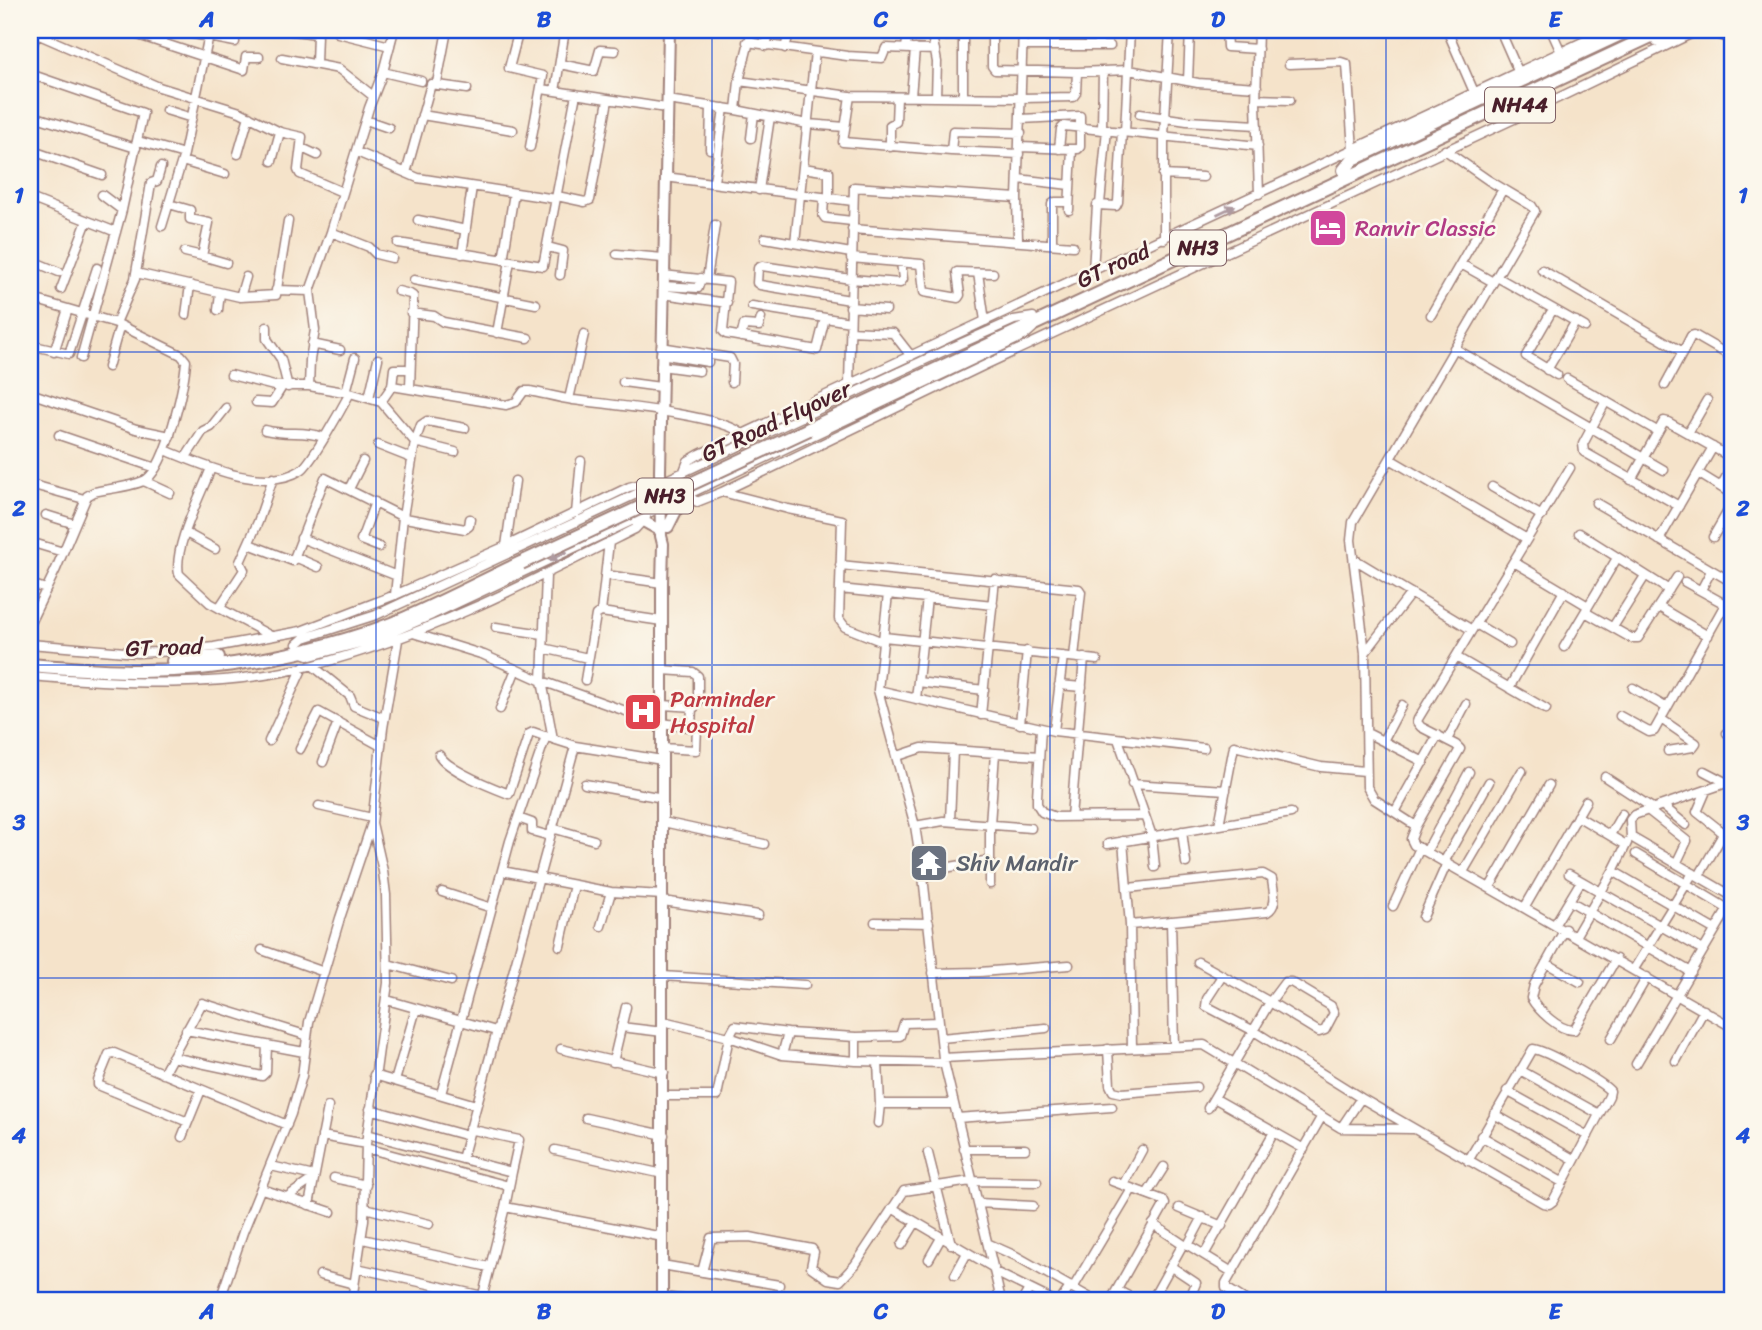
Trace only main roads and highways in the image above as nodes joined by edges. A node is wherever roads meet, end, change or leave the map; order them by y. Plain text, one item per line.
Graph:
1 (669, 30) edge
2 (1629, 30) edge
3 (1646, 30) edge
4 (1664, 30) edge
5 (1681, 30) edge
6 (1714, 30) edge
7 (1727, 30) edge
8 (1732, 37) edge
9 (1569, 70) junction
10 (1344, 170) junction
11 (1358, 173) junction
12 (1035, 321) junction
13 (685, 496) road end
14 (645, 517) road end
15 (664, 529) junction
16 (298, 648) junction
17 (30, 657) edge
18 (30, 665) edge
19 (662, 1299) edge

1 - 15 main road
2 - 10 highway, NH44
3 - 9 highway, NH3
4 - 9 highway, NH3
5 - 11 highway, NH44
6 - 8 highway
7 - 8 highway
9 - 10 highway, NH3
9 - 11 highway, NH3
10 - 12 highway, GT road / NH3
11 - 12 highway, GT road / NH3
12 - 16 highway, GT Road Flyover / NH3, bridge
13 - 15 main road
14 - 15 main road
15 - 19 main road
16 - 17 highway, GT road / NH3
16 - 18 highway, GT road / NH3

